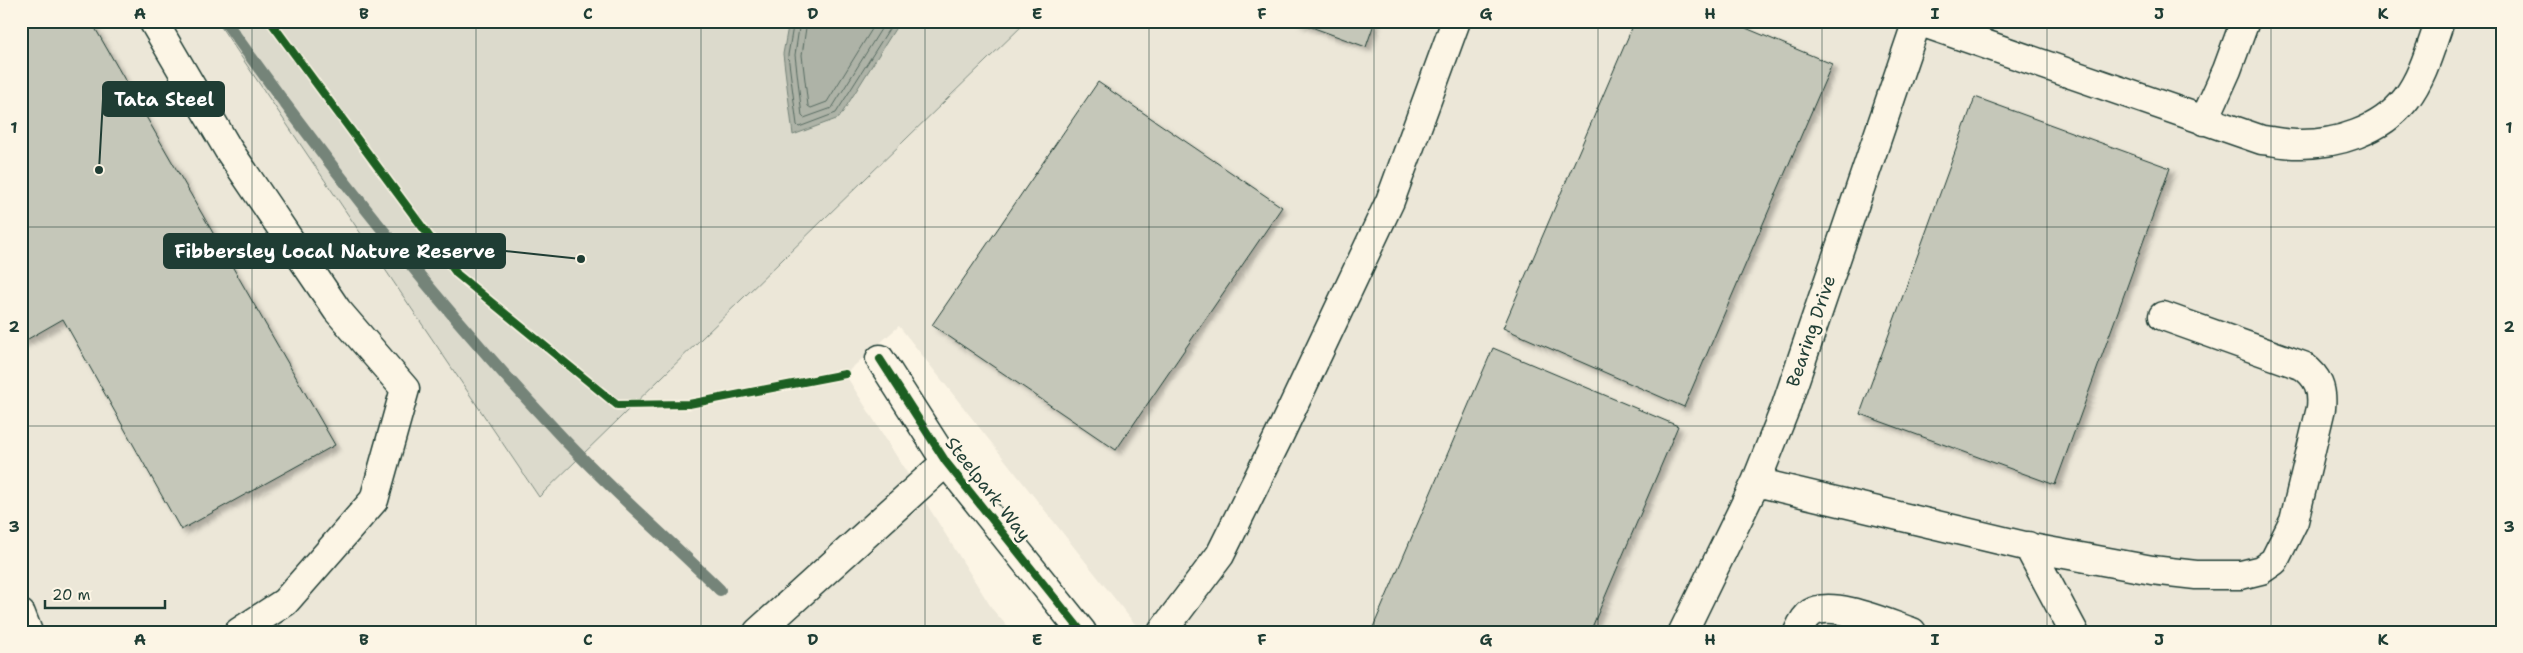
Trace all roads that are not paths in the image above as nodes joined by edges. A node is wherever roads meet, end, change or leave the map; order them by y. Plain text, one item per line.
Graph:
1 (153, 21) edge
2 (1456, 21) edge
3 (1917, 21) edge
4 (2245, 21) edge
5 (2440, 21) edge
6 (2204, 120) junction
7 (2163, 316) dead end
8 (880, 359) dead end
9 (946, 462) junction
10 (1756, 482) junction
11 (2028, 546) junction
12 (21, 614) edge
13 (28, 632) edge
14 (239, 632) edge
15 (758, 632) edge
16 (1082, 632) edge
17 (1162, 632) edge
18 (1683, 632) edge
19 (1798, 632) edge
20 (1912, 632) edge
21 (2074, 632) edge

1 - 14 street
2 - 17 street
3 - 6 street
3 - 10 street, Bearing Drive
4 - 6 street
5 - 6 street
7 - 11 street
8 - 9 street, Steelpark Way
9 - 15 street
9 - 16 street, Steelpark Way
10 - 11 street
10 - 18 street, Bearing Drive
11 - 21 street
12 - 13 street
19 - 20 street

